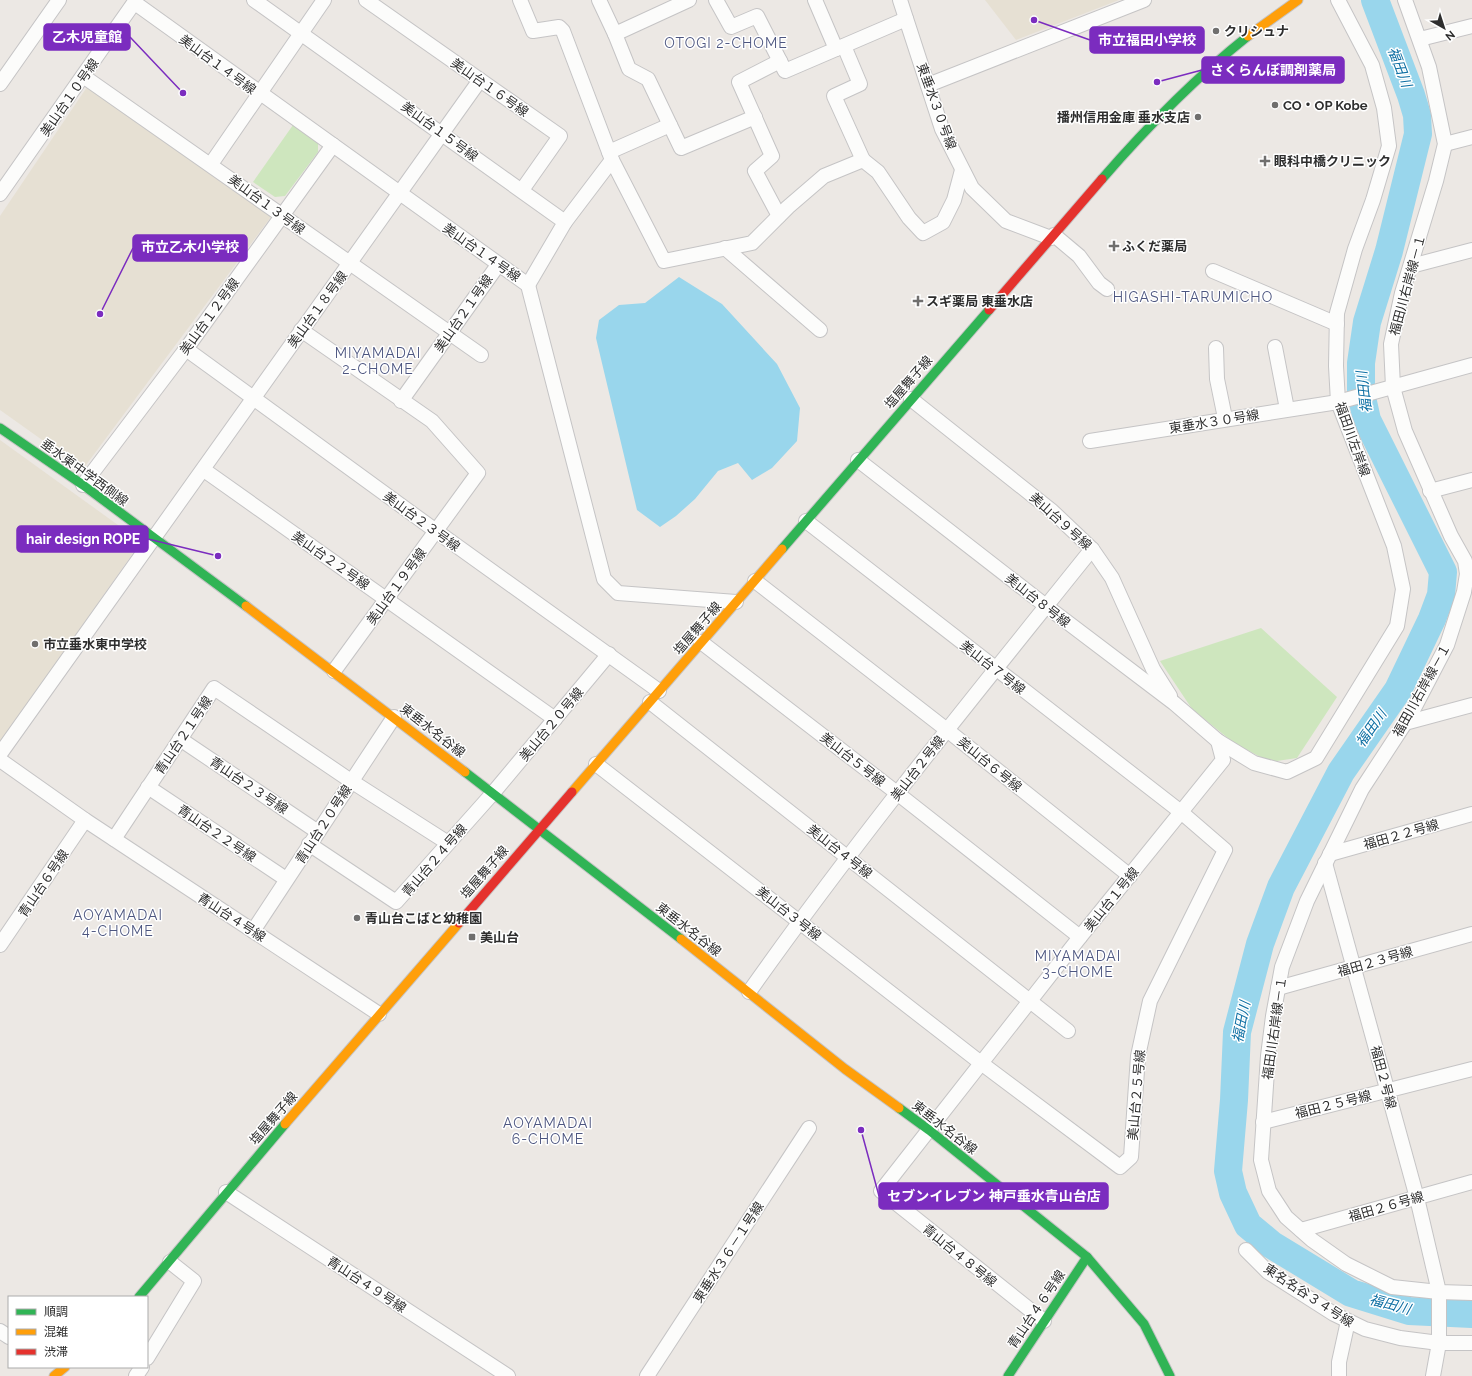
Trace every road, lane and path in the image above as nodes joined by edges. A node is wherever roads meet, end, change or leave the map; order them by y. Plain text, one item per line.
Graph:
1 (59, 0) edge
2 (254, 0) edge
3 (324, 0) edge
4 (366, 0) edge
5 (520, 0) edge
6 (599, 0) edge
7 (716, 0) edge
8 (815, 0) edge
9 (900, 0) edge
10 (1144, 0) edge
11 (1298, 0) edge
12 (1338, 0) edge
13 (1405, 0) edge
14 (682, 1) edge
15 (136, 2) edge
16 (906, 19) junction
17 (1472, 26) edge
18 (302, 33) junction
19 (615, 34) junction
20 (1420, 39) junction
21 (840, 47) junction
22 (780, 61) junction
23 (84, 76) junction
24 (480, 80) junction
25 (0, 84) edge
26 (928, 85) junction
27 (260, 94) junction
28 (754, 117) junction
29 (670, 125) junction
30 (443, 134) junction
31 (1472, 137) edge
32 (1445, 144) junction
33 (333, 145) junction
34 (610, 156) junction
35 (863, 160) junction
36 (211, 164) junction
37 (962, 170) junction
38 (522, 190) junction
39 (0, 194) edge
40 (400, 194) junction
41 (282, 215) junction
42 (779, 216) junction
43 (565, 222) junction
44 (1052, 236) junction
45 (725, 248) junction
46 (1472, 250) edge
47 (350, 263) junction
48 (498, 265) junction
49 (1411, 266) junction
50 (1213, 271) dead end
51 (528, 285) junction
52 (1107, 289) dead end
53 (1337, 324) junction
54 (302, 330) junction
55 (820, 330) dead end
56 (450, 332) junction
57 (1275, 347) dead end
58 (1216, 348) dead end
59 (186, 349) junction
60 (481, 355) dead end
61 (1472, 365) edge
62 (1393, 387) junction
63 (253, 398) junction
64 (911, 399) junction
65 (401, 401) junction
66 (1338, 402) junction
67 (1287, 409) junction
68 (1225, 418) junction
69 (0, 428) edge
70 (1090, 440) dead end
71 (858, 460) junction
72 (204, 470) junction
73 (1472, 480) edge
74 (83, 485) junction
75 (1430, 491) junction
76 (806, 521) junction
77 (436, 531) junction
78 (153, 538) junction
79 (1092, 549) junction
80 (755, 581) junction
81 (1468, 591) edge
82 (386, 599) junction
83 (736, 602) junction
84 (1046, 606) junction
85 (701, 642) junction
86 (609, 654) junction
87 (996, 669) junction
88 (334, 671) junction
89 (659, 691) junction
90 (650, 702) junction
91 (1174, 703) junction
92 (1472, 705) edge
93 (394, 717) junction
94 (555, 719) junction
95 (1405, 723) junction
96 (947, 730) junction
97 (180, 739) junction
98 (1218, 741) junction
99 (0, 754) edge
100 (0, 760) edge
101 (596, 764) junction
102 (351, 781) junction
103 (148, 787) junction
104 (493, 793) junction
105 (897, 793) junction
106 (1181, 812) junction
107 (1472, 814) edge
108 (85, 820) junction
109 (539, 830) junction
110 (318, 832) junction
111 (114, 839) junction
112 (448, 843) junction
113 (310, 844) junction
114 (848, 857) junction
115 (1327, 859) junction
116 (1130, 876) junction
117 (286, 879) junction
118 (799, 920) junction
119 (253, 931) junction
120 (1472, 934) edge
121 (1080, 937) junction
122 (0, 945) edge
123 (1354, 967) junction
124 (1278, 988) junction
125 (749, 992) junction
126 (1030, 1000) junction
127 (379, 1014) junction
128 (1068, 1031) dead end
129 (981, 1063) junction
130 (1472, 1069) edge
131 (1388, 1090) junction
132 (1263, 1122) junction
133 (809, 1128) dead end
134 (929, 1130) junction
135 (1472, 1182) edge
136 (226, 1192) junction
137 (1416, 1198) junction
138 (1301, 1230) junction
139 (1246, 1250) dead end
140 (1087, 1257) junction
141 (170, 1262) junction
142 (1439, 1292) junction
143 (1472, 1293) edge
144 (140, 1296) edge
145 (1044, 1321) junction
146 (1348, 1321) junction
147 (1439, 1343) junction
148 (1472, 1343) edge
149 (148, 1356) edge
150 (508, 1376) edge
151 (647, 1376) edge
152 (1008, 1376) edge
153 (1170, 1376) edge
154 (1339, 1376) edge
155 (1433, 1376) edge

1 - 25 street
2 - 18 street, 美山台１５号線
3 - 18 street
4 - 24 street, 美山台１６号線
5 - 34 street
6 - 19 street
7 - 22 street
8 - 21 street
9 - 16 street, 東垂水３０号線
10 - 26 street
11 - 44 street, 塩屋舞子線
12 - 53 street, 福田川左岸線
13 - 20 street, 福田川右岸線－１
14 - 19 street
15 - 23 street, 美山台１０号線
15 - 27 street, 美山台１４号線
16 - 21 street
16 - 26 street, 東垂水３０号線
17 - 20 street
18 - 27 street
18 - 30 street, 美山台１５号線
19 - 29 street
20 - 32 street, 福田川右岸線－１
21 - 22 street
21 - 35 street
22 - 28 street
23 - 36 street, 美山台１３号線
23 - 39 street, 美山台１０号線
24 - 30 street, 美山台１８号線
24 - 38 street, 美山台１６号線
26 - 37 street, 東垂水３０号線
27 - 33 street, 美山台１４号線
27 - 36 street
28 - 29 street
28 - 42 street
29 - 34 street
30 - 38 street, 美山台１５号線
30 - 40 street, 美山台１８号線
31 - 32 street
32 - 49 street, 福田川右岸線－１
33 - 40 street, 美山台１４号線
33 - 41 street, 美山台１２号線
34 - 43 street
34 - 45 street
35 - 37 street
35 - 42 street
36 - 41 street, 美山台１３号線
37 - 44 street, 東垂水３０号線
38 - 43 street, 美山台１５号線
40 - 47 street, 美山台１８号線
40 - 48 street, 美山台１４号線
41 - 47 street, 美山台１３号線
41 - 59 street, 美山台１２号線
42 - 45 street
43 - 51 street
44 - 52 street, 東垂水３０号線
44 - 64 street, 塩屋舞子線
45 - 55 street
46 - 49 street
47 - 54 street, 美山台１８号線
47 - 56 street, 美山台１３号線
48 - 51 street, 美山台１４号線
48 - 56 street, 美山台２１号線
49 - 62 street, 福田川右岸線－１
50 - 53 street
51 - 83 street, 美山台１４号線
53 - 66 street, 福田川左岸線
54 - 63 street, 美山台１８号線
54 - 65 street, 美山台１９号線
56 - 60 street, 美山台１３号線
56 - 65 street, 美山台２１号線
57 - 67 street
58 - 68 street
59 - 63 street, 美山台２３号線
59 - 74 street, 美山台１２号線
61 - 62 street, 東垂水３０号線
62 - 66 street, 東垂水３０号線
62 - 75 street, 福田川右岸線－１
63 - 72 street, 美山台１８号線
63 - 77 street, 美山台２３号線
64 - 71 street, 塩屋舞子線
64 - 79 street, 美山台９号線
65 - 77 street, 美山台１９号線
66 - 67 street, 東垂水３０号線
66 - 98 street, 福田川左岸線
67 - 68 street, 東垂水３０号線
68 - 70 street, 東垂水３０号線
69 - 74 street, 垂水東中学西側線
71 - 76 street, 塩屋舞子線
71 - 84 street, 美山台８号線
72 - 78 street, 美山台１８号線
72 - 82 street, 美山台２２号線
73 - 75 street
74 - 78 street, 垂水東中学西側線
75 - 81 street, 福田川右岸線－１
76 - 80 street, 塩屋舞子線
76 - 87 street, 美山台７号線
77 - 82 street, 美山台１９号線
77 - 86 street, 美山台２３号線
78 - 88 street, 東垂水名谷線
78 - 99 street, 美山台１８号線
79 - 84 street, 美山台２号線
79 - 91 street, 美山台９号線
80 - 83 street, 塩屋舞子線
80 - 96 street, 美山台６号線
81 - 95 street, 福田川右岸線－１
82 - 88 street, 美山台１９号線
82 - 94 street, 美山台２２号線
83 - 85 street, 塩屋舞子線
84 - 87 street, 美山台２号線
84 - 91 street, 美山台８号線
85 - 89 street, 塩屋舞子線
85 - 105 street, 美山台５号線
86 - 89 street, 美山台２３号線
86 - 94 street, 美山台２０号線
87 - 96 street, 美山台２号線
87 - 106 street, 美山台７号線
88 - 93 street, 東垂水名谷線
89 - 90 street, 塩屋舞子線
90 - 101 street, 塩屋舞子線
90 - 114 street, 美山台４号線
91 - 98 street, 美山台８号線
92 - 95 street
93 - 102 street, 青山台２０号線
93 - 104 street, 東垂水名谷線
94 - 104 street, 美山台２０号線
95 - 115 street, 福田川右岸線－１
96 - 105 street, 美山台２号線
96 - 116 street, 美山台６号線
97 - 102 street, 青山台２１号線
97 - 103 street, 青山台２１号線
97 - 110 street, 青山台２３号線
98 - 106 street, 美山台１号線
100 - 108 street, 青山台４号線
101 - 109 street, 塩屋舞子線
101 - 118 street, 美山台３号線
102 - 110 street, 青山台２０号線
102 - 112 street
103 - 111 street, 青山台２１号線
103 - 117 street, 青山台２２号線
104 - 109 street, 東垂水名谷線
104 - 112 street, 青山台２４号線
105 - 114 street, 美山台２号線
105 - 121 street, 美山台５号線
106 - 116 street, 美山台１号線
106 - 129 street, 美山台２５号線
107 - 115 street, 福田２２号線
108 - 111 street, 青山台４号線
108 - 122 street, 青山台６号線
109 - 125 street, 東垂水名谷線
109 - 127 street, 塩屋舞子線
110 - 113 street, 青山台２０号線
111 - 119 street, 青山台４号線
112 - 113 street, 青山台２４号線
113 - 117 street, 青山台２０号線
114 - 118 street, 美山台２号線
114 - 126 street, 美山台４号線
115 - 123 street, 福田２号線
115 - 124 street, 福田川右岸線－１
116 - 121 street, 美山台１号線
117 - 119 street, 青山台２０号線
118 - 125 street, 美山台２号線
118 - 129 street, 美山台３号線
119 - 127 street, 青山台４号線
120 - 123 street, 福田２３号線
121 - 126 street, 美山台１号線
123 - 124 street, 福田２３号線
123 - 131 street, 福田２号線
124 - 132 street, 福田川右岸線－１
125 - 134 street, 東垂水名谷線
126 - 128 street, 美山台４号線
126 - 129 street, 美山台１号線
127 - 136 street, 塩屋舞子線
129 - 134 street, 美山台１号線
130 - 131 street, 福田２５号線
131 - 132 street, 福田２５号線
131 - 137 street, 福田２号線
132 - 138 street, 福田川右岸線－１
133 - 151 street, 東垂水３６－１号線
134 - 140 street, 東垂水名谷線
134 - 145 street, 青山台４８号線
135 - 137 street, 福田２６号線
136 - 141 street, 塩屋舞子線
136 - 150 street, 青山台４９号線
137 - 138 street, 福田２６号線
137 - 142 street, 福田２号線
138 - 142 street, 福田川右岸線－１
139 - 146 street, 東名名谷３４号線
140 - 145 street, 青山台４６号線
140 - 153 street, 東垂水名谷線
141 - 144 street, 塩屋舞子線
141 - 149 street
142 - 143 street, 福田川右岸線－１
142 - 147 street, 福田２号線
145 - 152 street, 青山台４６号線
146 - 147 street, 東名名谷３４号線
146 - 154 street
147 - 148 street, 東名名谷３４号線
147 - 155 street, 福田２号線

